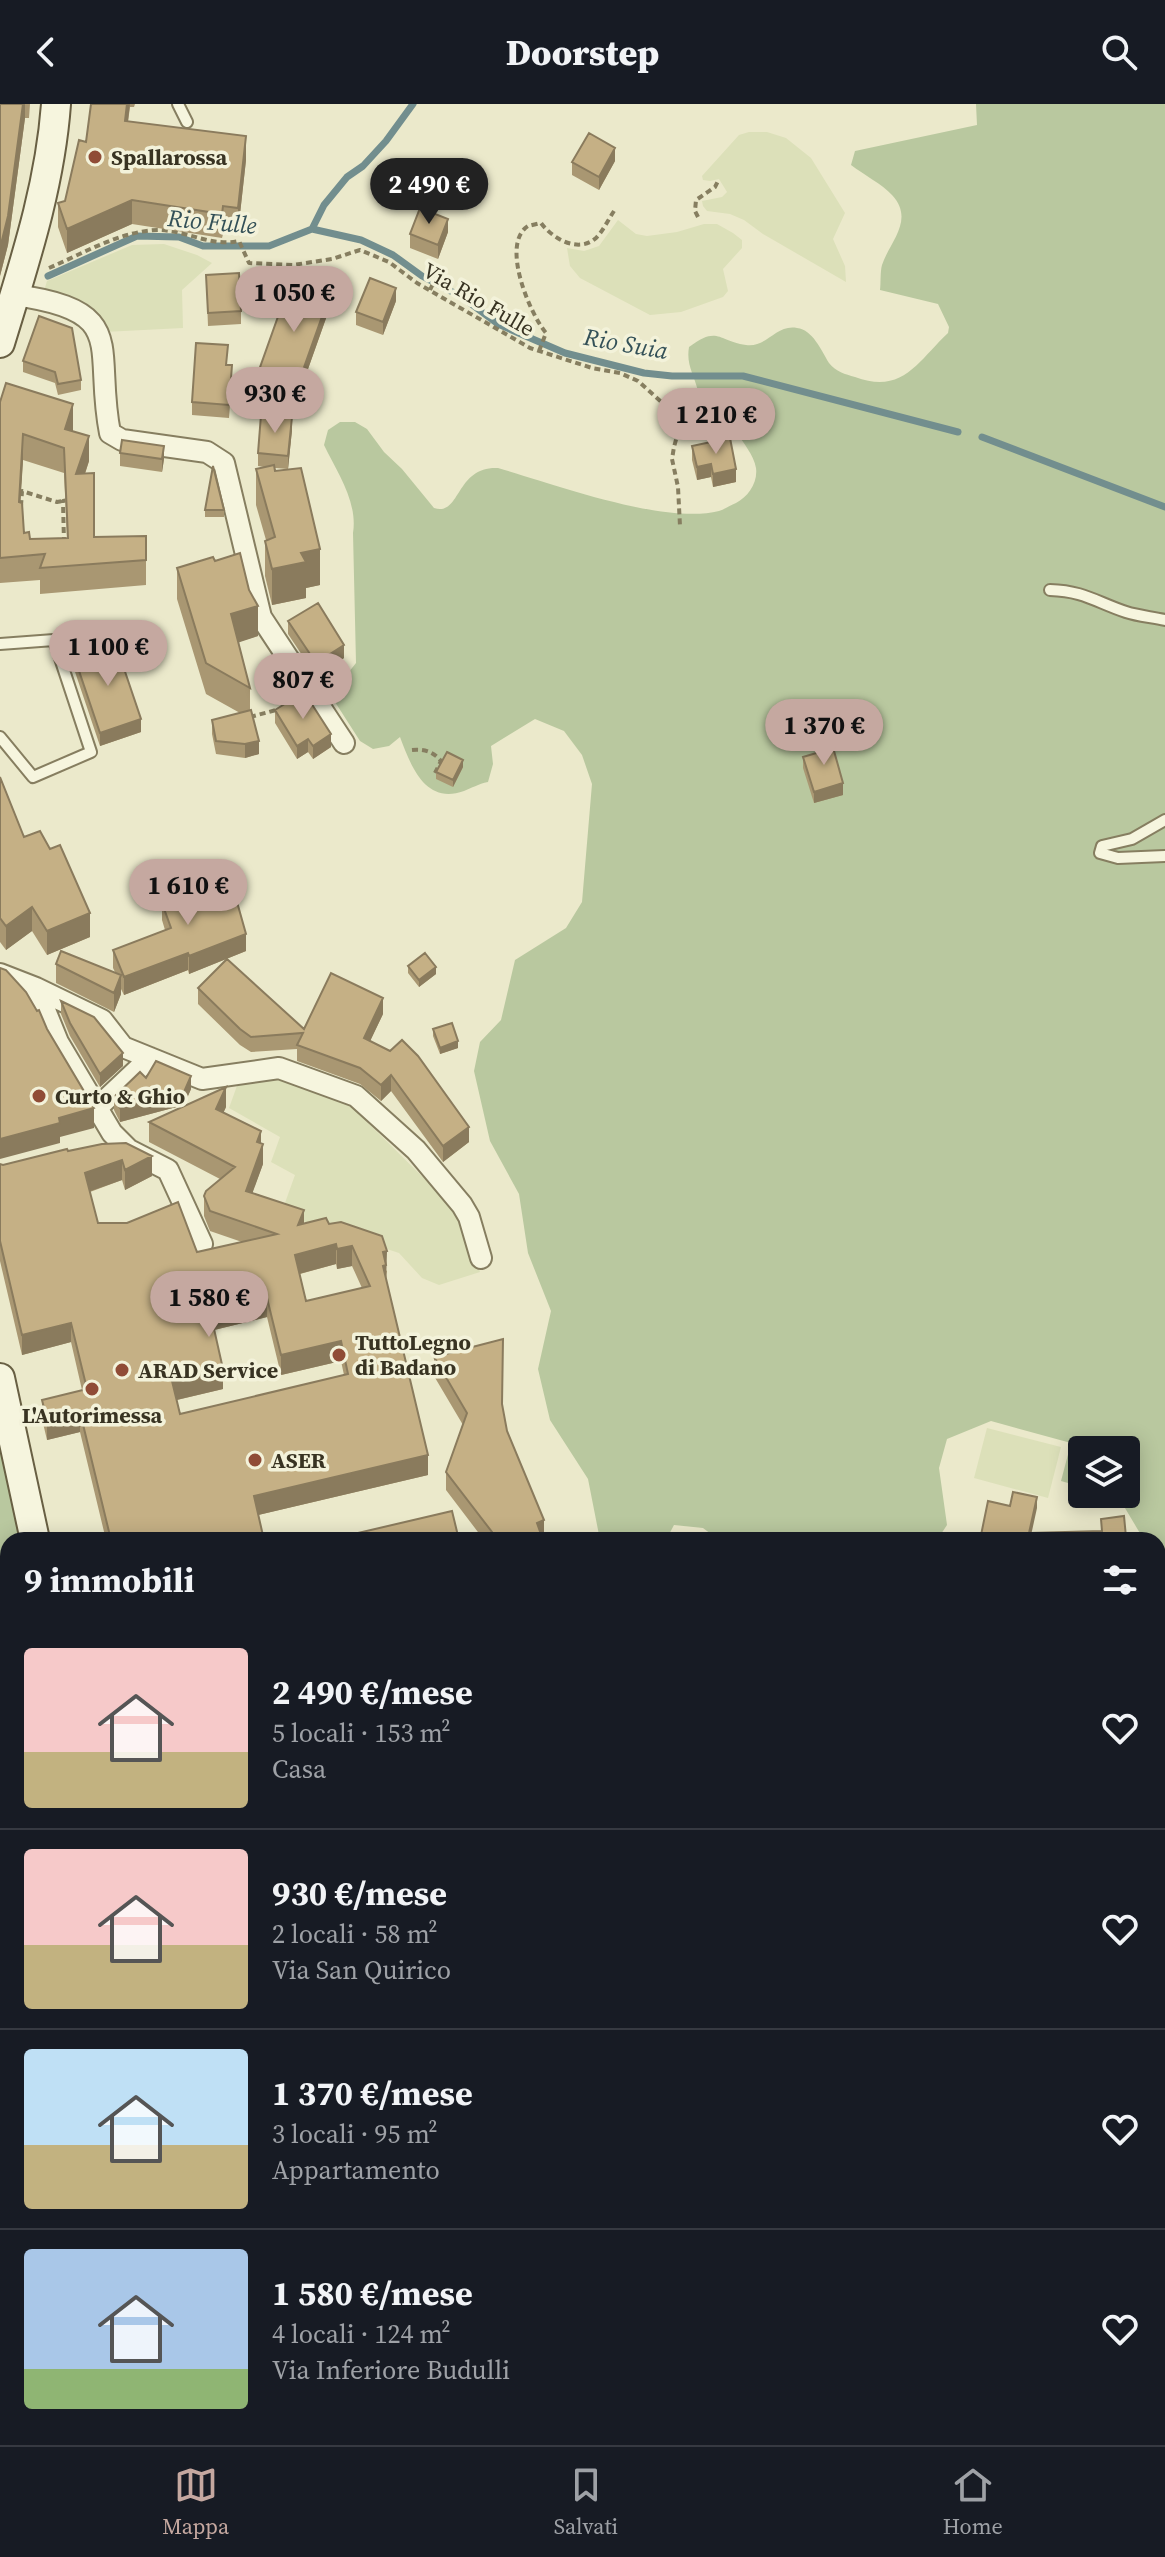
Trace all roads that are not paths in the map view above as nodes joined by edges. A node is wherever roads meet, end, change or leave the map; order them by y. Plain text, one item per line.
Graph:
1 (56, 104) edge
2 (178, 104) edge
3 (187, 122) dead end
4 (15, 295) junction
5 (0, 343) edge
6 (1050, 590) dead end
7 (1165, 620) edge
8 (0, 644) edge
9 (0, 737) edge
10 (344, 743) dead end
11 (1165, 820) edge
12 (1165, 856) edge
13 (0, 974) edge
14 (36, 988) junction
15 (150, 1058) junction
16 (98, 1107) junction
17 (129, 1150) junction
18 (99, 1151) edge
19 (202, 1244) dead end
20 (481, 1258) dead end
21 (0, 1378) edge
22 (33, 1532) edge

1 - 4 main road
2 - 3 lane
4 - 5 main road
4 - 10 street
6 - 7 lane
8 - 9 lane
11 - 12 lane
13 - 14 street
14 - 15 street
14 - 16 street
15 - 16 street
15 - 20 street
16 - 17 street
17 - 18 street
17 - 19 street
21 - 22 main road

